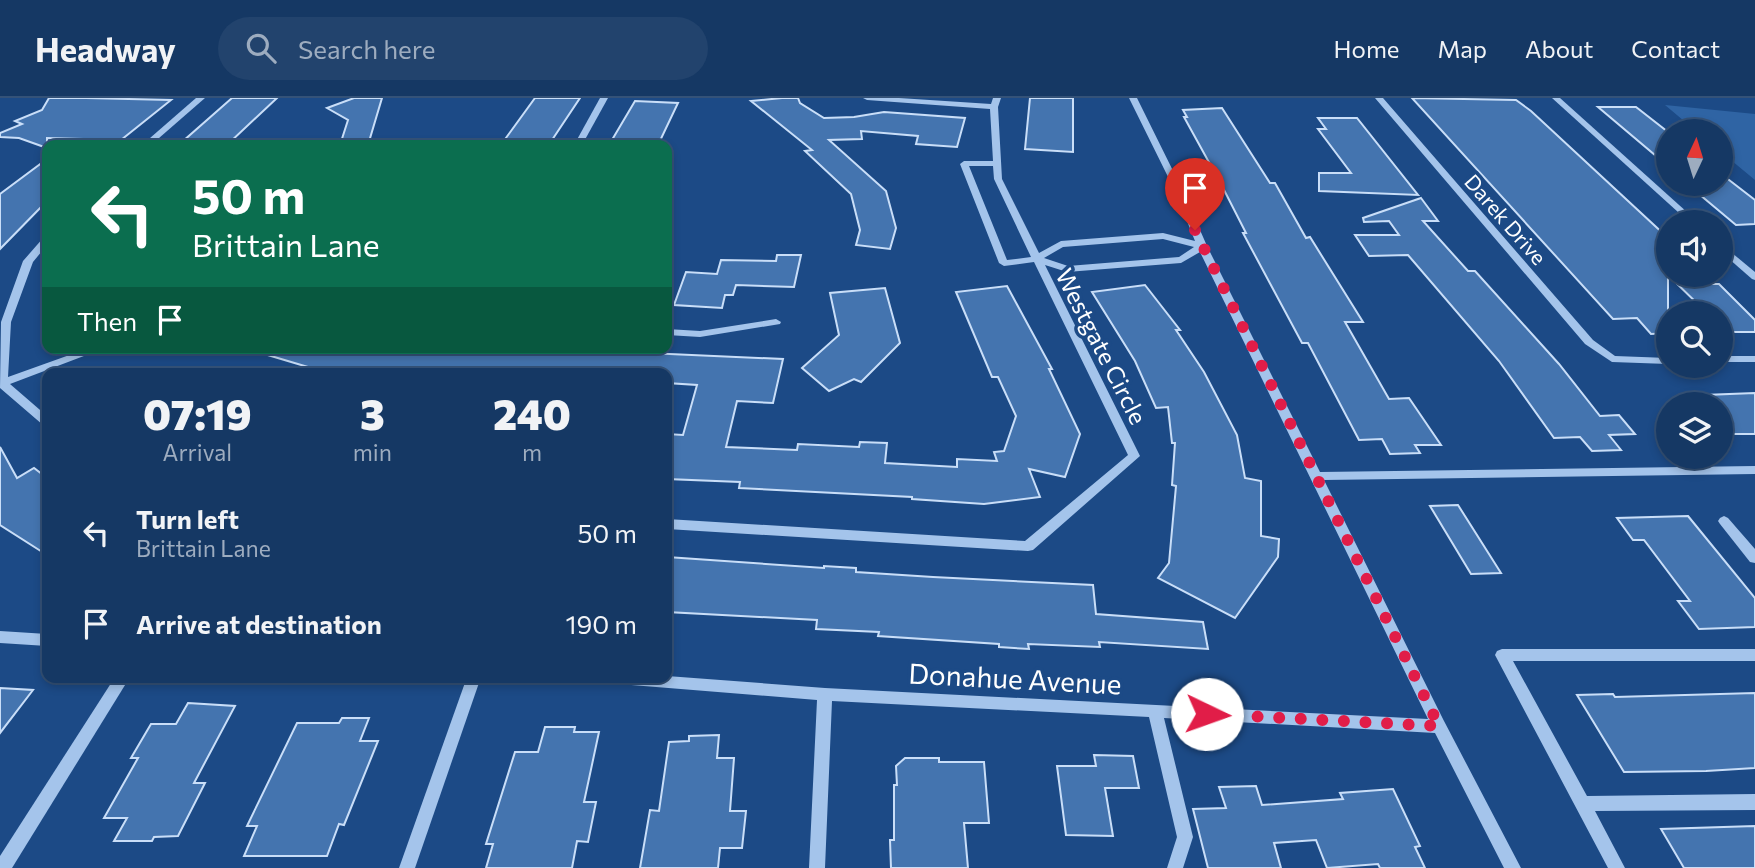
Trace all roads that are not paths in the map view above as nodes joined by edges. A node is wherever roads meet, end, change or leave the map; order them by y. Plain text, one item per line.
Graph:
1 (201, 98) edge
2 (604, 98) edge
3 (867, 98) edge
4 (1133, 98) edge
5 (1379, 98) edge
6 (1556, 98) edge
7 (995, 103) edge
8 (152, 140) edge
9 (582, 140) edge
10 (997, 163) junction
11 (1681, 210) edge
12 (42, 245) edge
13 (1202, 246) junction
14 (1733, 257) edge
15 (1035, 259) junction
16 (1755, 276) edge
17 (776, 322) dead end
18 (672, 332) edge
19 (84, 354) edge
20 (1612, 359) joint
21 (1733, 359) edge
22 (1755, 359) edge
23 (1656, 361) edge
24 (45, 368) edge
25 (42, 369) edge
26 (1, 384) edge
27 (42, 418) edge
28 (1755, 470) edge
29 (1318, 475) junction
30 (1724, 521) dead end
31 (672, 524) edge
32 (1755, 558) edge
33 (0, 637) edge
34 (42, 640) edge
35 (1755, 655) edge
36 (119, 683) edge
37 (472, 683) edge
38 (671, 683) edge
39 (825, 694) junction
40 (1155, 711) junction
41 (1439, 726) junction
42 (1755, 802) edge
43 (1582, 804) junction
44 (2, 868) edge
45 (407, 868) edge
46 (817, 868) edge
47 (1175, 868) edge
48 (1513, 868) edge
49 (1617, 868) edge

1 - 8 street
2 - 9 street
3 - 7 street
4 - 13 street
5 - 20 street, Darek Drive
6 - 11 street
7 - 10 street, Westgate Circle
10 - 15 street, Westgate Circle
10 - 15 street
12 - 26 street
13 - 15 street
13 - 15 street
13 - 29 street
14 - 16 street
15 - 31 street, Westgate Circle
17 - 18 street
19 - 24 street
20 - 23 street
21 - 22 street
25 - 26 street
26 - 27 street
28 - 29 street
29 - 41 street
30 - 32 street
33 - 34 street
35 - 43 street
36 - 44 street
37 - 45 street
38 - 39 street, Donahue Avenue
39 - 40 street, Donahue Avenue
39 - 46 street
40 - 41 street, Donahue Avenue
40 - 47 street
41 - 48 street
42 - 43 street
43 - 49 street

